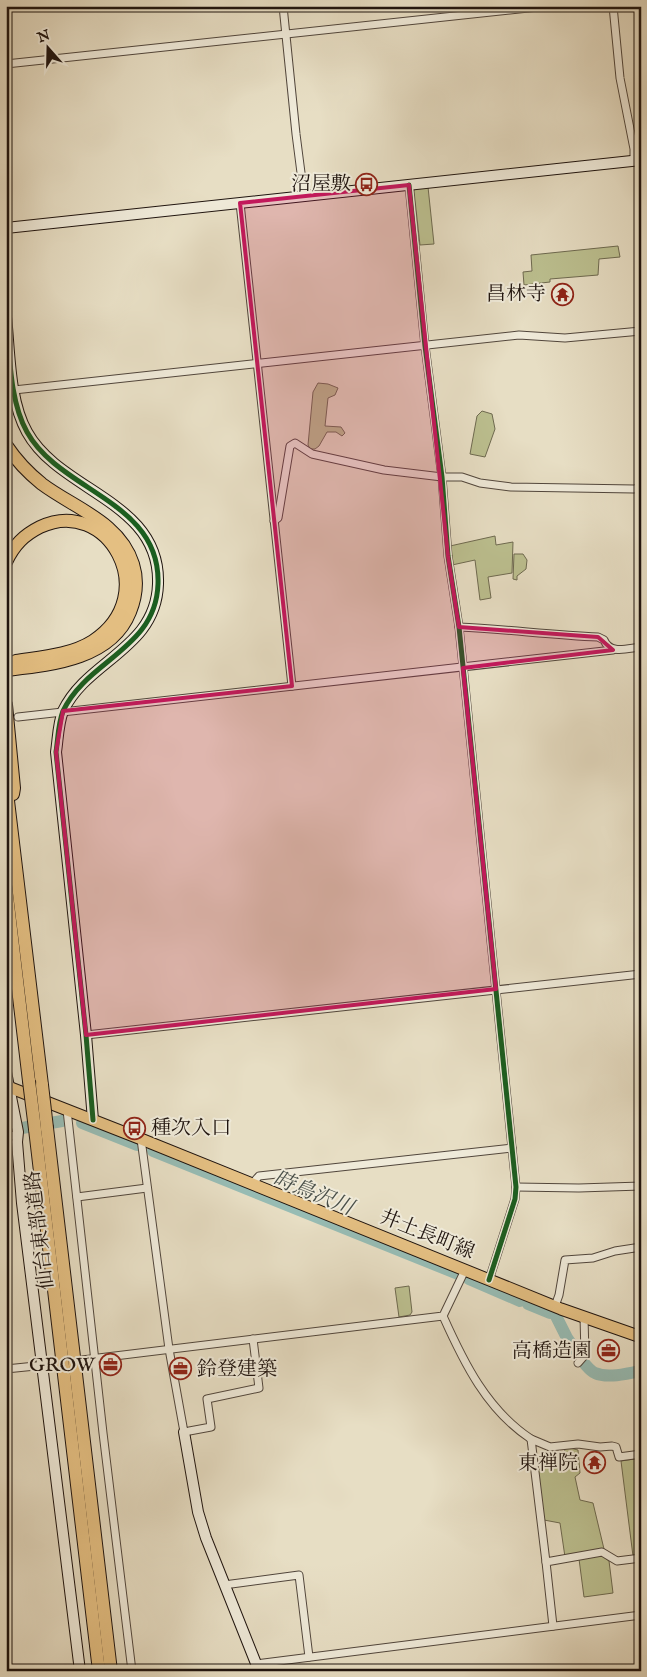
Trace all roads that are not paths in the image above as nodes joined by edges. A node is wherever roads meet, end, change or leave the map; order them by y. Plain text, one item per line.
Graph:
1 (283, 6) edge
2 (547, 6) edge
3 (613, 6) edge
4 (286, 34) junction
5 (6, 64) edge
6 (637, 160) edge
7 (409, 185) junction
8 (304, 196) junction
9 (240, 203) junction
10 (6, 228) edge
11 (6, 317) edge
12 (641, 331) edge
13 (426, 346) junction
14 (258, 364) junction
15 (14, 390) junction
16 (6, 444) edge
17 (442, 477) junction
18 (641, 487) edge
19 (274, 521) junction
20 (6, 562) edge
21 (459, 627) junction
22 (641, 647) edge
23 (613, 650) junction
24 (6, 662) edge
25 (463, 668) junction
26 (6, 670) edge
27 (292, 686) junction
28 (6, 705) edge
29 (63, 711) junction
30 (18, 717) dead end
31 (6, 784) edge
32 (10, 819) junction
33 (6, 887) edge
34 (6, 938) edge
35 (641, 974) edge
36 (496, 989) junction
37 (24, 1033) junction
38 (86, 1035) junction
39 (6, 1072) edge
40 (8, 1087) edge
41 (67, 1110) junction
42 (93, 1120) junction
43 (41, 1128) junction
44 (18, 1135) junction
45 (6, 1136) edge
46 (141, 1138) junction
47 (512, 1148) junction
48 (252, 1184) junction
49 (641, 1186) edge
50 (516, 1187) junction
51 (147, 1188) junction
52 (77, 1197) junction
53 (641, 1247) edge
54 (465, 1270) junction
55 (489, 1280) junction
56 (555, 1306) junction
57 (443, 1316) junction
58 (584, 1317) junction
59 (641, 1337) edge
60 (253, 1339) junction
61 (169, 1349) junction
62 (95, 1359) junction
63 (82, 1360) dead end
64 (578, 1362) dead end
65 (55, 1364) dead end
66 (42, 1365) junction
67 (6, 1370) edge
68 (184, 1432) junction
69 (531, 1440) junction
70 (641, 1454) edge
71 (641, 1558) edge
72 (546, 1562) junction
73 (224, 1585) junction
74 (641, 1615) edge
75 (553, 1626) junction
76 (309, 1658) junction
77 (257, 1668) edge
78 (80, 1671) edge
79 (99, 1671) edge
80 (112, 1671) edge
81 (132, 1671) edge

1 - 4 street
2 - 4 street
3 - 6 street
4 - 5 street
4 - 8 street
6 - 7 street
7 - 8 street
7 - 13 street
8 - 9 street
9 - 10 street
9 - 14 street
11 - 15 street
12 - 13 street
13 - 14 street
13 - 17 street
14 - 15 street
14 - 19 street
15 - 29 street
16 - 26 highway
17 - 18 street
17 - 19 street
17 - 21 street
19 - 27 street
20 - 24 highway
21 - 23 street
21 - 25 street
22 - 23 street
23 - 25 street
25 - 27 street
25 - 36 street
27 - 29 street
28 - 32 highway
29 - 30 street
29 - 38 street
31 - 32 highway, 仙台東部道路
32 - 43 highway, 仙台東部道路, bridge
33 - 37 highway, 仙台東部道路
34 - 37 highway
35 - 36 street
36 - 38 street
36 - 47 street
37 - 43 highway, 仙台東部道路, bridge
38 - 42 street
39 - 40 street
40 - 41 main road, 井土長町線
40 - 44 street
41 - 42 main road, 井土長町線
41 - 52 street
42 - 46 main road, 井土長町線
43 - 79 highway, 仙台東部道路
43 - 80 highway, 仙台東部道路
44 - 45 street
44 - 66 street
46 - 48 main road, 井土長町線
46 - 51 street
47 - 48 street
47 - 50 street
48 - 54 main road, 井土長町線
49 - 50 street
50 - 55 street
51 - 52 street
51 - 61 street
52 - 62 street
53 - 56 street
54 - 55 main road, 井土長町線
54 - 57 street
55 - 56 main road, 井土長町線
56 - 58 main road, 井土長町線
57 - 60 street
57 - 69 street
58 - 59 main road, 井土長町線
58 - 64 street
60 - 61 street
60 - 68 street
61 - 62 street
61 - 68 street
62 - 63 street
62 - 81 street
65 - 66 street
66 - 67 street
66 - 78 street
68 - 73 street
69 - 70 street
69 - 72 street
71 - 72 street
72 - 75 street
73 - 76 street
73 - 77 street
74 - 75 street
75 - 76 street
76 - 77 street

